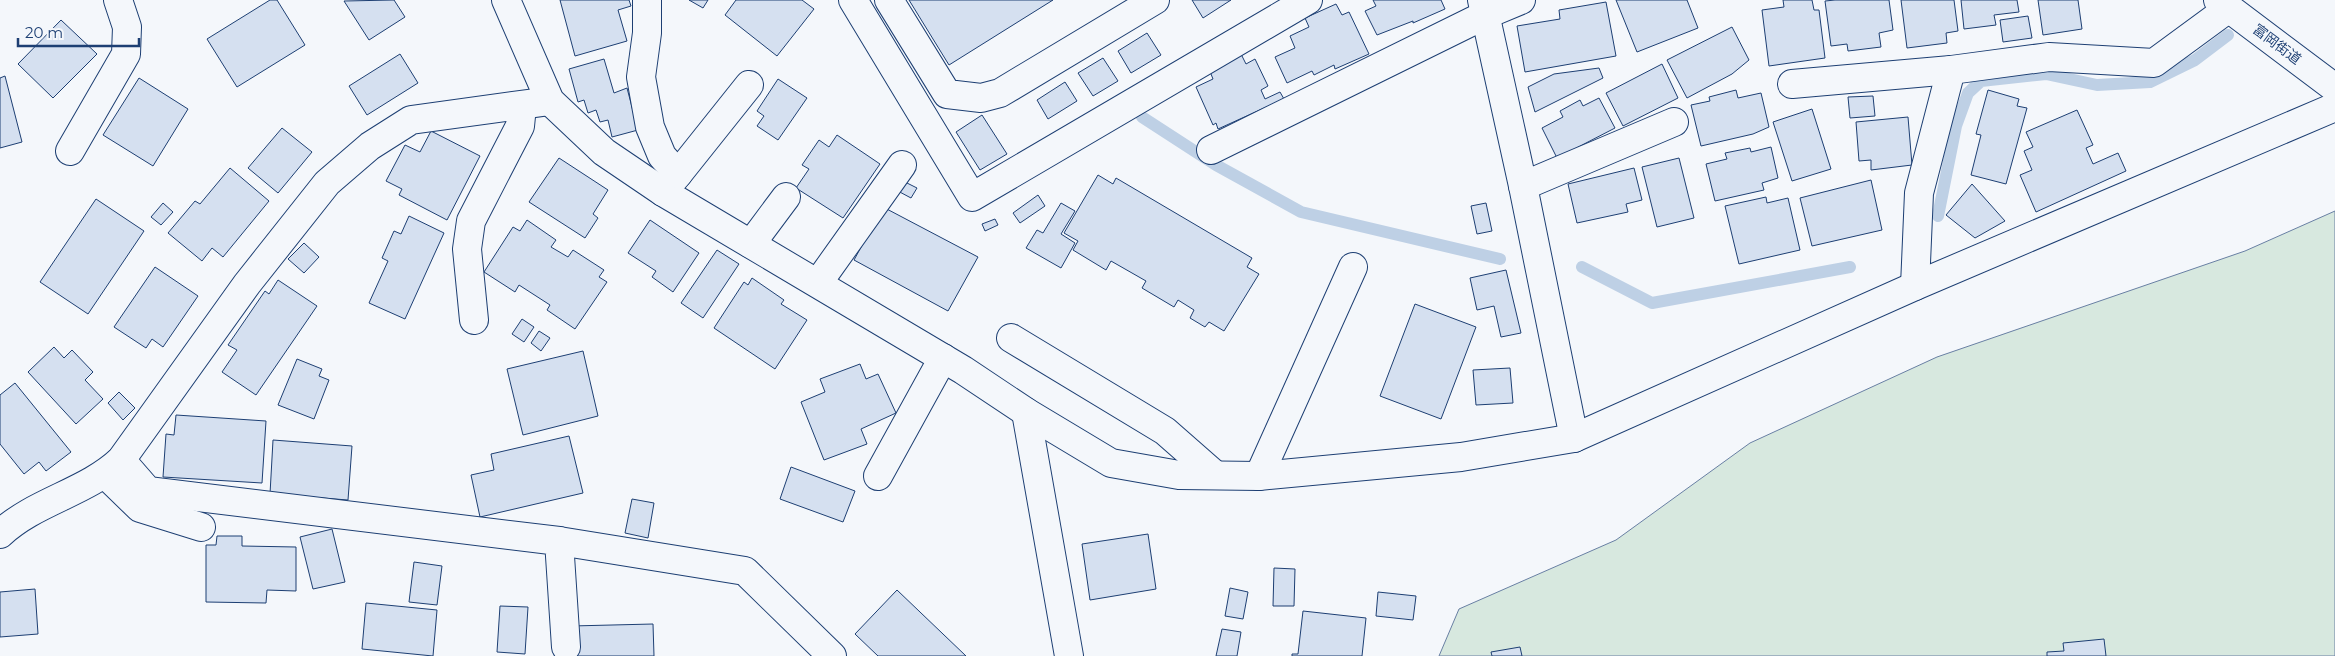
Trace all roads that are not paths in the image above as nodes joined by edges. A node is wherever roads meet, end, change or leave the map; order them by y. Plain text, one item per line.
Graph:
1 (118, 0) edge
2 (506, 0) edge
3 (647, 0) edge
4 (852, 0) edge
5 (889, 0) edge
6 (1155, 0) edge
7 (1308, 0) edge
8 (1521, 0) edge
9 (2224, 4) edge
10 (1484, 8) edge
11 (1951, 70) junction
12 (1792, 84) dead end
13 (749, 85) dead end
14 (2335, 88) edge
15 (550, 101) junction
16 (522, 106) junction
17 (2335, 107) edge
18 (1674, 122) dead end
19 (1211, 150) dead end
20 (70, 151) dead end
21 (902, 166) dead end
22 (671, 183) junction
23 (1523, 186) junction
24 (786, 197) dead end
25 (751, 244) junction
26 (1354, 267) dead end
27 (818, 283) junction
28 (1915, 286) junction
29 (474, 320) dead end
30 (1011, 338) dead end
31 (943, 358) junction
32 (1026, 412) junction
33 (1574, 438) junction
34 (114, 467) junction
35 (1214, 474) junction
36 (878, 476) dead end
37 (1259, 476) junction
38 (201, 527) dead end
39 (0, 534) edge
40 (558, 541) junction
41 (566, 647) dead end
42 (832, 656) edge
43 (1069, 656) edge

1 - 20 street
2 - 15 street
3 - 22 street
4 - 7 street
5 - 6 street
8 - 10 street
9 - 11 street
9 - 14 street, 富岡街道
10 - 19 street
10 - 23 street
11 - 12 street
11 - 28 street
13 - 22 street
15 - 16 street
15 - 22 street
16 - 29 street
16 - 34 street
17 - 28 street
18 - 23 street
21 - 27 street
22 - 25 street
23 - 33 street
24 - 25 street
25 - 27 street
26 - 37 street
27 - 31 street
28 - 33 street
30 - 35 street
31 - 32 street
31 - 36 street
32 - 35 street
32 - 43 street
33 - 37 street
34 - 38 street
34 - 39 street
34 - 40 street
35 - 37 street
40 - 41 street
40 - 42 street

